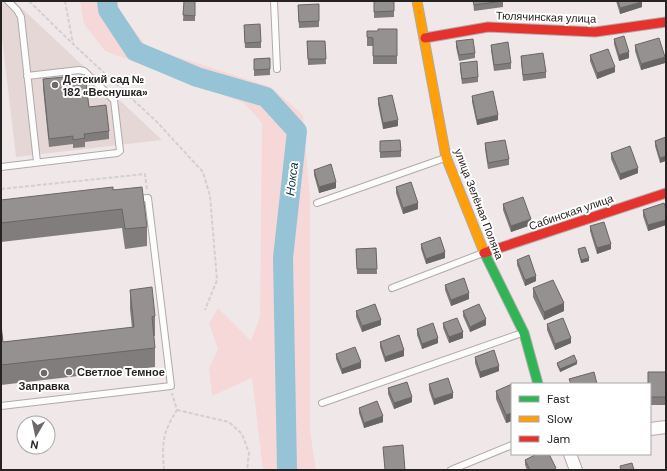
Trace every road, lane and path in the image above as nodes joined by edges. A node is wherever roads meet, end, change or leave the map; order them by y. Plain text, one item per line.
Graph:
1 (8, 1) edge
2 (29, 1) edge
3 (65, 1) edge
4 (274, 1) edge
5 (417, 1) edge
6 (666, 22) edge
7 (425, 38) junction
8 (73, 44) junction
9 (277, 69) dead end
10 (28, 76) junction
11 (446, 157) junction
12 (37, 162) junction
13 (1, 167) edge
14 (1, 189) edge
15 (666, 192) edge
16 (148, 198) junction
17 (132, 199) edge
18 (317, 203) dead end
19 (484, 253) junction
20 (392, 288) dead end
21 (205, 310) dead end
22 (524, 332) junction
23 (538, 383) edge
24 (170, 386) junction
25 (322, 403) dead end
26 (1, 406) edge
27 (177, 410) junction
28 (666, 427) edge
29 (651, 429) edge
30 (511, 446) edge
31 (570, 455) edge
32 (164, 470) edge
33 (247, 470) edge
34 (451, 470) edge
35 (576, 470) edge

1 - 10 lane
2 - 8 path
3 - 8 path
4 - 9 lane
5 - 7 street, улица Зелёная Поляна
6 - 7 street, Тюлячинская улица
7 - 11 street, улица Зелёная Поляна
8 - 21 path
10 - 12 lane
10 - 12 lane
11 - 18 lane
11 - 19 street, улица Зелёная Поляна
12 - 13 lane
14 - 16 path
15 - 19 street, Сабинская улица
16 - 17 lane
16 - 24 lane
19 - 20 lane
19 - 22 street, улица Зелёная Поляна
22 - 23 street, улица Зелёная Поляна
22 - 25 lane
24 - 26 lane
24 - 27 path
27 - 32 path
27 - 33 path
28 - 29 street
30 - 34 lane
31 - 35 street

